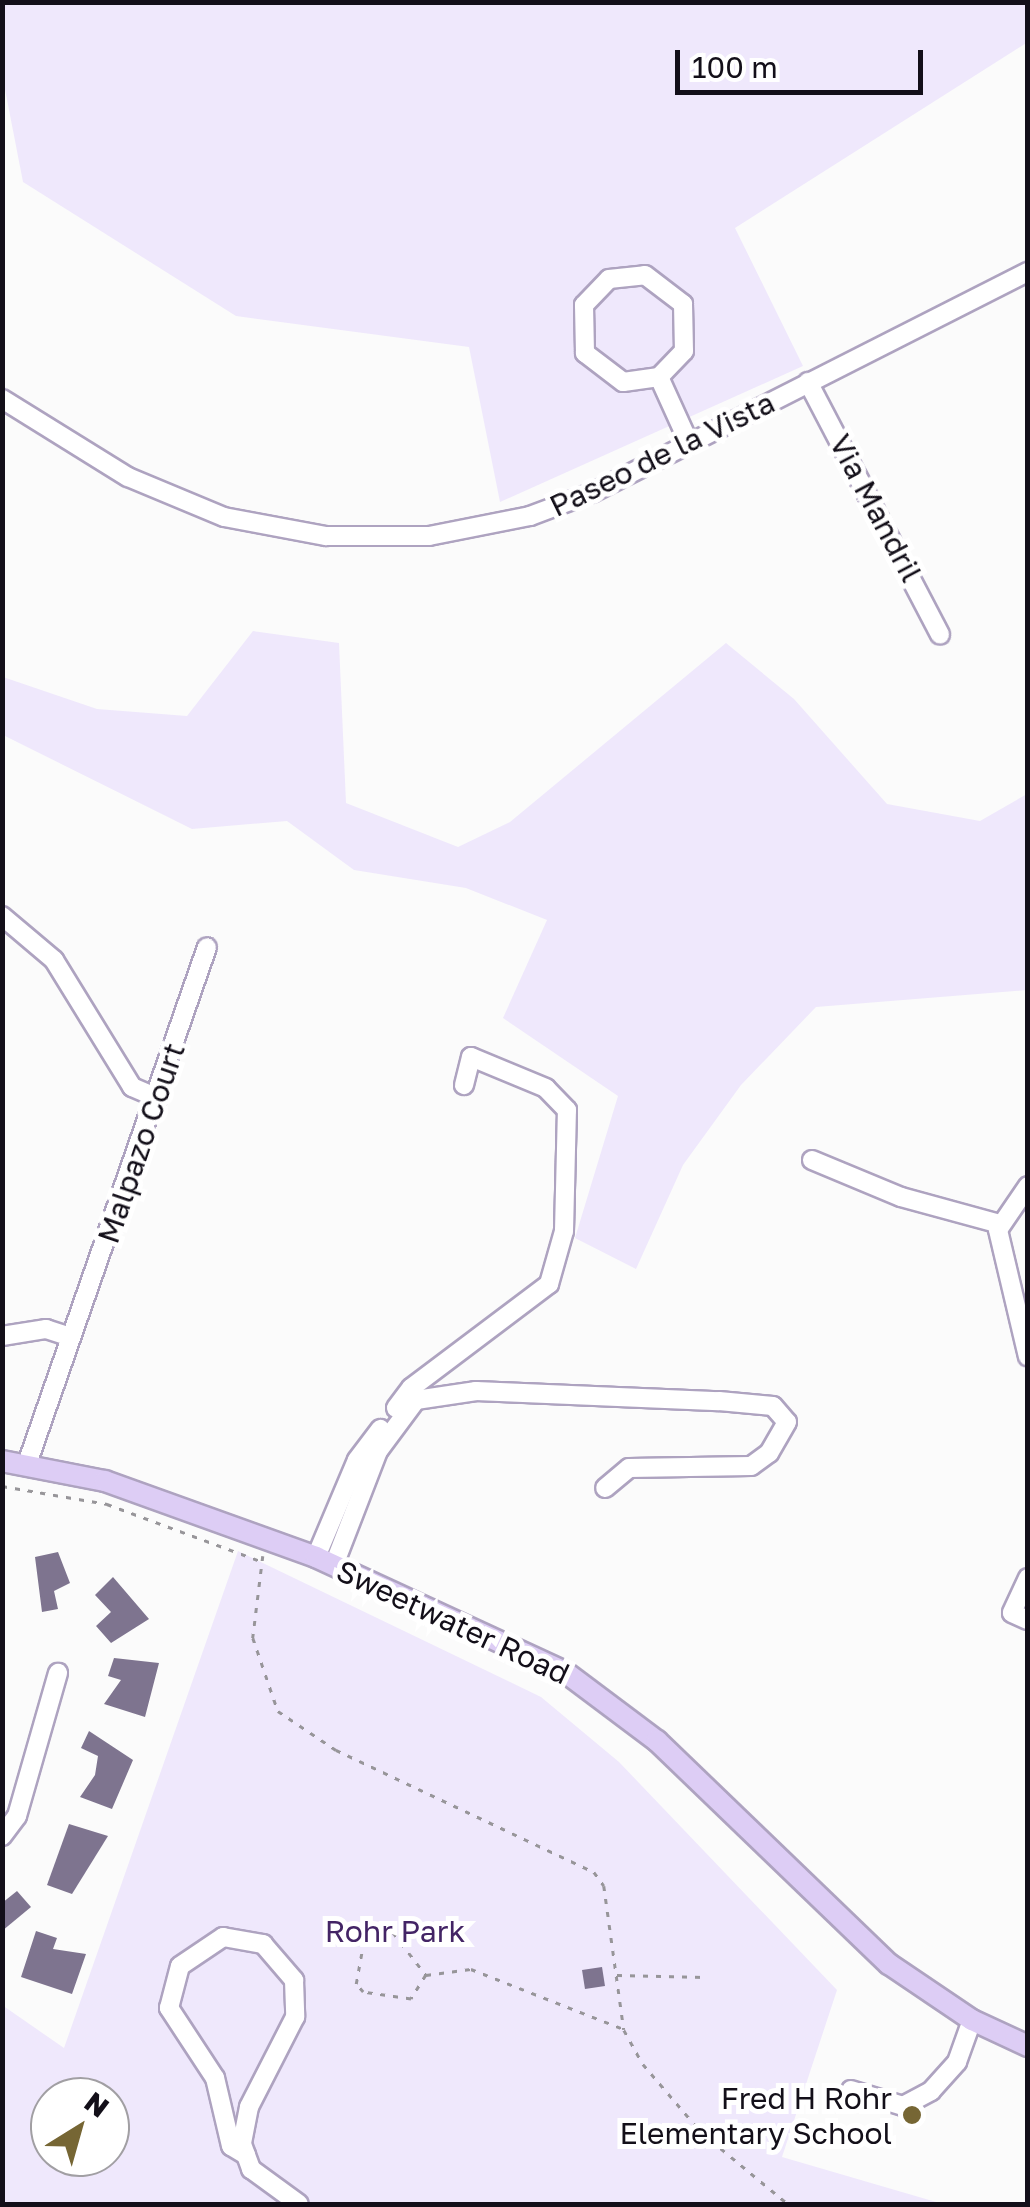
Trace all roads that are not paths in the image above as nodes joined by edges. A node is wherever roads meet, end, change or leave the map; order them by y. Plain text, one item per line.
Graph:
1 (1028, 272) edge
2 (659, 377) junction
3 (808, 382) junction
4 (2, 399) edge
5 (689, 443) junction
6 (940, 636) dead end
7 (2, 916) edge
8 (207, 947) dead end
9 (464, 1085) dead end
10 (158, 1098) junction
11 (812, 1160) dead end
12 (1028, 1186) edge
13 (1000, 1224) junction
14 (2, 1336) edge
15 (71, 1337) junction
16 (1028, 1357) edge
17 (2, 1461) edge
18 (27, 1464) junction
19 (605, 1488) dead end
20 (325, 1561) junction
21 (1028, 1578) edge
22 (1020, 1617) edge
23 (58, 1672) dead end
24 (2, 1836) edge
25 (972, 2020) junction
26 (1028, 2046) edge
27 (851, 2090) dead end
28 (246, 2156) junction
29 (300, 2204) edge

1 - 3 street, Paseo de la Vista
2 - 2 street
2 - 5 street
3 - 5 street, Paseo de la Vista
3 - 6 street, Via Mandril
4 - 5 street, Paseo de la Vista
7 - 10 street
8 - 10 street, Malpazo Court
9 - 20 street
10 - 15 street, Malpazo Court
11 - 13 street
12 - 13 street
13 - 16 street
14 - 15 street
15 - 18 street, Malpazo Court
17 - 18 main road, Sweetwater Road
18 - 20 main road, Sweetwater Road
19 - 20 street
20 - 25 main road, Sweetwater Road
21 - 22 street
23 - 24 street
25 - 26 main road, Sweetwater Road
25 - 27 street
28 - 28 street
28 - 29 street

